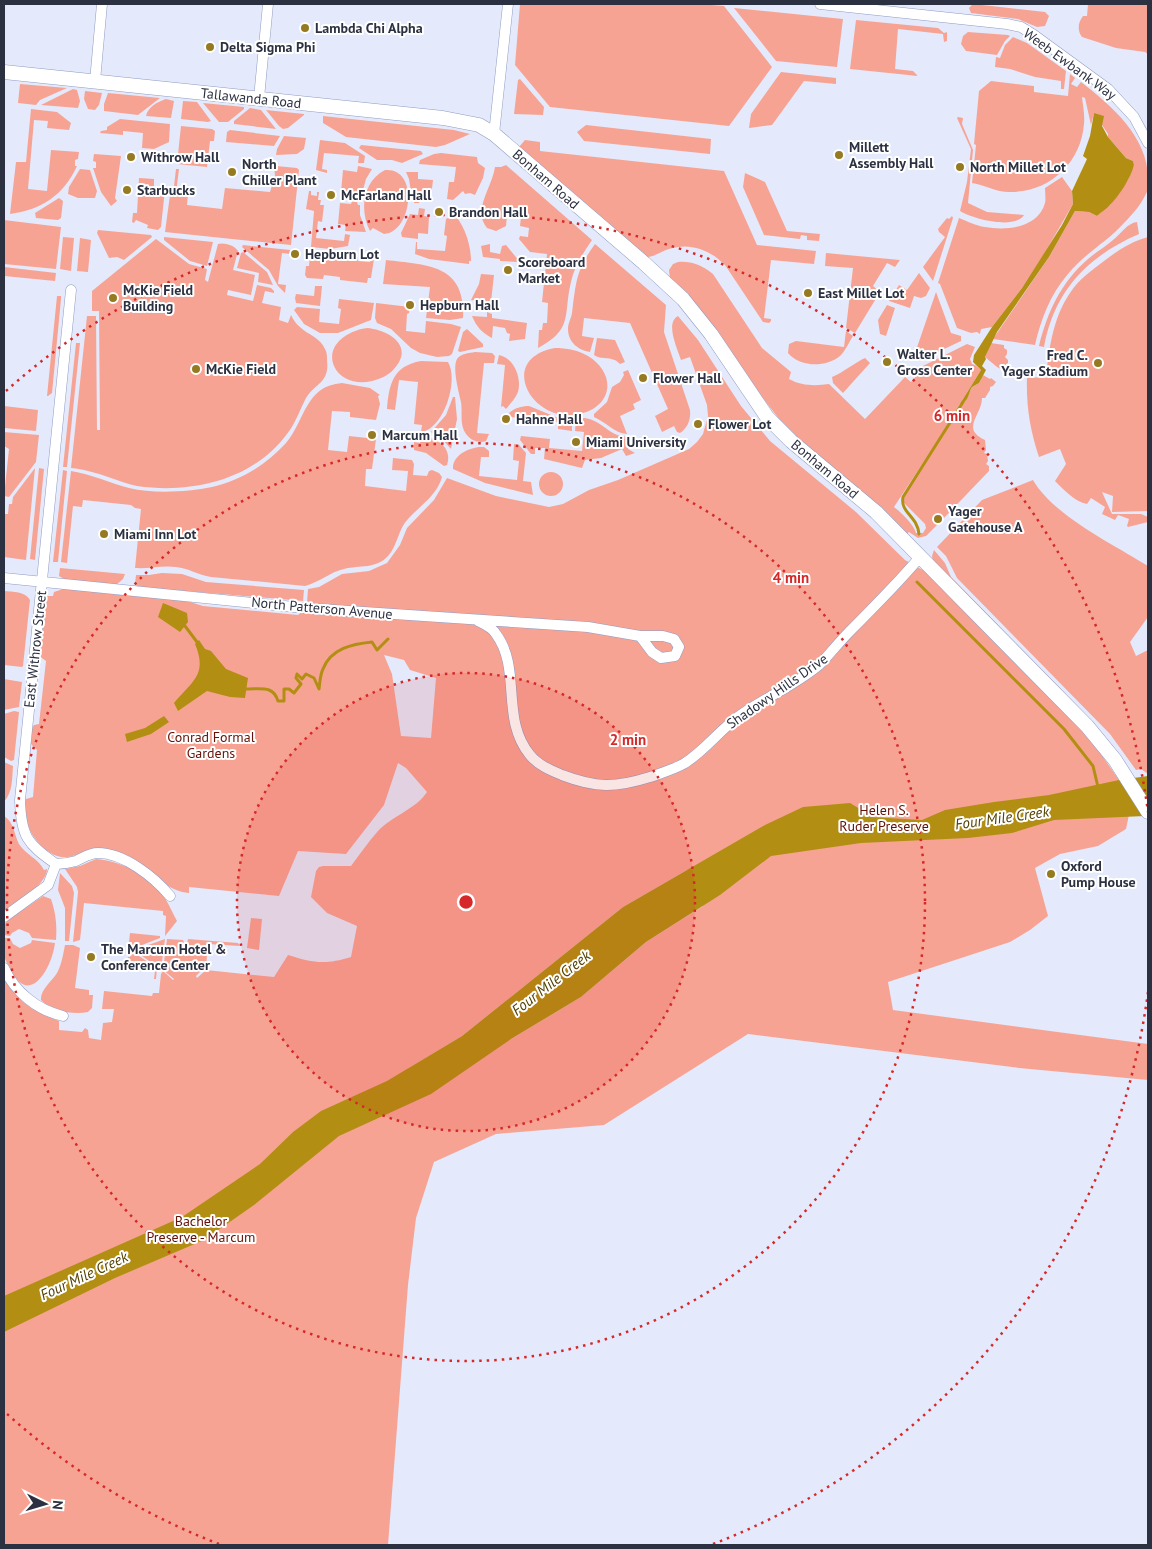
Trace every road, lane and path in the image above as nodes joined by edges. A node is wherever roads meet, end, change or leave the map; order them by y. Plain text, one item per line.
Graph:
1 (102, 4) edge
2 (268, 4) edge
3 (508, 4) edge
4 (820, 4) edge
5 (4, 72) edge
6 (94, 81) junction
7 (259, 98) junction
8 (494, 134) junction
9 (1148, 143) edge
10 (71, 290) dead end
11 (920, 557) junction
12 (4, 578) edge
13 (41, 581) junction
14 (477, 620) junction
15 (640, 636) dead end
16 (1148, 812) edge
17 (56, 864) junction
18 (170, 896) dead end
19 (4, 917) edge
20 (4, 968) edge
21 (63, 1016) dead end

1 - 6 street
2 - 7 street
3 - 8 street
4 - 9 street, Weeb Ewbank Way
5 - 6 street, Tallawanda Road
6 - 7 street, Tallawanda Road
7 - 8 street, Tallawanda Road
8 - 11 street, Bonham Road
10 - 13 street, East Withrow Street
11 - 14 street, Shadowy Hills Drive
11 - 16 street, Bonham Road
12 - 13 street, North Patterson Avenue
13 - 14 street, North Patterson Avenue
13 - 17 street, East Withrow Street
14 - 15 street, North Patterson Avenue
17 - 18 street
17 - 19 street
20 - 21 street

